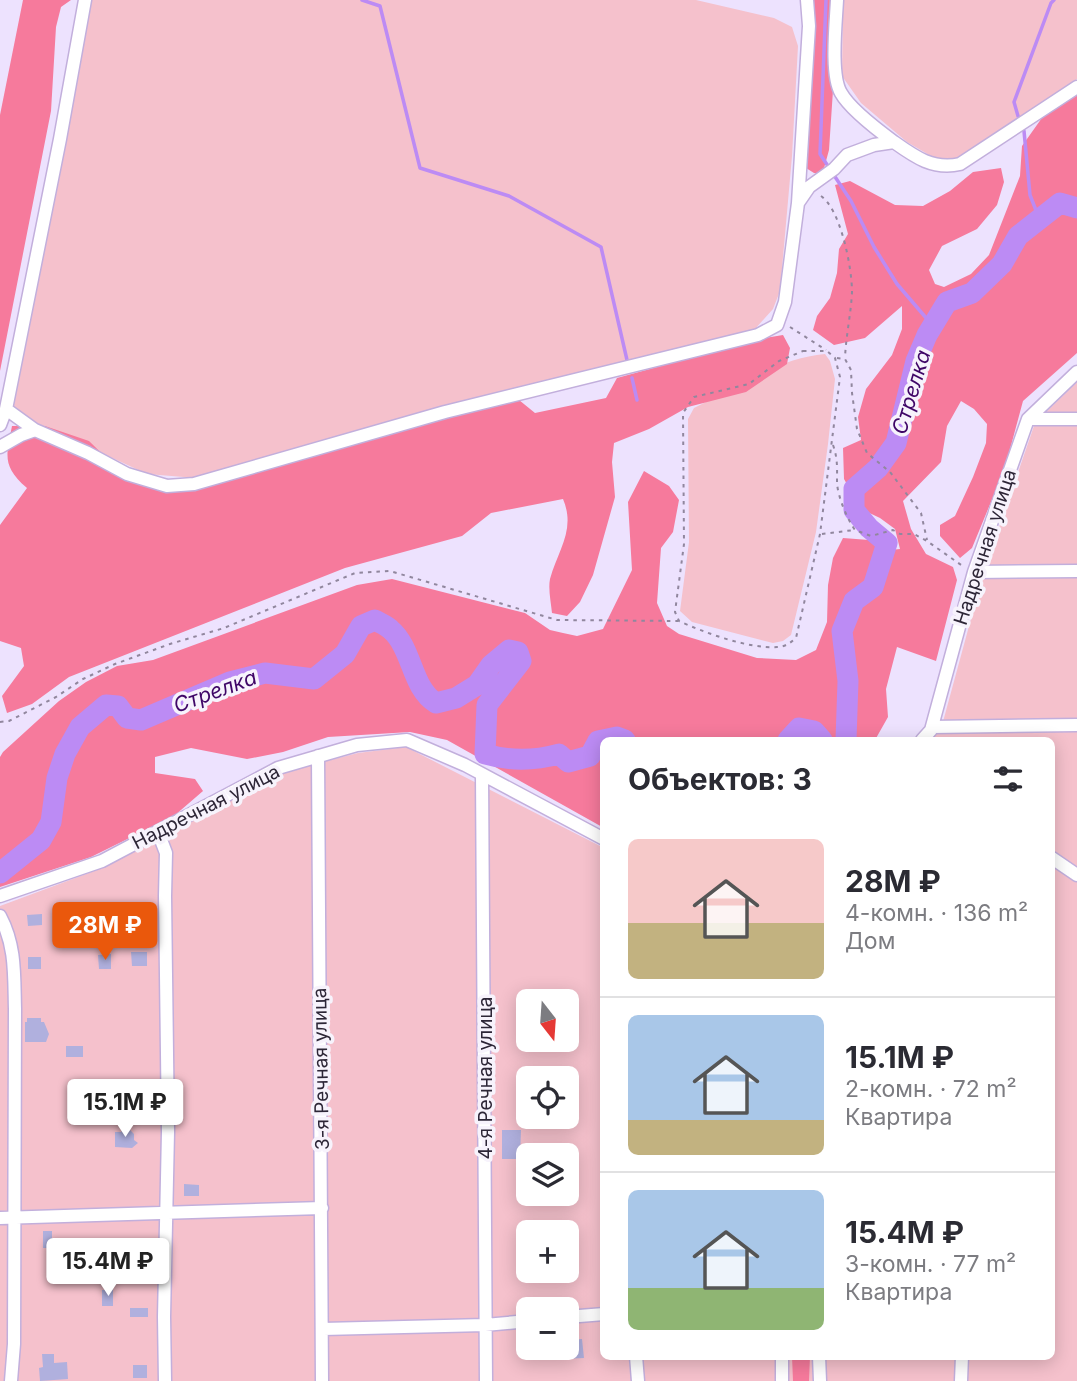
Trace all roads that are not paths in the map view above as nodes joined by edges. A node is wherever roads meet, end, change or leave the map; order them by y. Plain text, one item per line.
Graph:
1 (85, 0) edge
2 (807, 0) edge
3 (837, 0) edge
4 (1077, 87) edge
5 (894, 142) junction
6 (798, 203) junction
7 (1077, 372) edge
8 (6, 409) junction
9 (1028, 419) junction
10 (1077, 419) edge
11 (0, 425) edge
12 (35, 430) junction
13 (0, 447) edge
14 (1077, 571) edge
15 (974, 572) junction
16 (1077, 724) edge
17 (928, 732) edge
18 (318, 757) junction
19 (482, 775) junction
20 (158, 832) junction
21 (600, 837) edge
22 (1055, 860) edge
23 (1077, 875) edge
24 (0, 896) edge
25 (0, 916) edge
26 (322, 1208) junction
27 (166, 1213) junction
28 (14, 1217) junction
29 (0, 1218) edge
30 (600, 1314) edge
31 (579, 1316) edge
32 (516, 1322) edge
33 (485, 1325) junction
34 (323, 1329) junction
35 (636, 1360) edge
36 (782, 1360) edge
37 (820, 1360) edge
38 (962, 1360) edge
39 (11, 1381) edge
40 (165, 1381) edge
41 (322, 1381) edge
42 (486, 1381) edge
43 (638, 1381) edge
44 (782, 1381) edge
45 (820, 1381) edge
46 (961, 1381) edge

1 - 8 street
2 - 6 street
3 - 5 street
4 - 5 street
5 - 6 street
6 - 12 street
7 - 9 street, Надречная улица
8 - 11 street
8 - 12 street
9 - 10 street
9 - 15 street, Надречная улица
12 - 13 street
14 - 15 street
15 - 17 street, Надречная улица
16 - 17 street
18 - 19 street, Надречная улица
18 - 20 street, Надречная улица
18 - 26 street, 3-я Речная улица
19 - 21 street, Надречная улица
19 - 33 street, 4-я Речная улица
20 - 24 street, Надречная улица
20 - 27 street
22 - 23 street
25 - 28 street
26 - 27 street
26 - 34 street, 3-я Речная улица
27 - 28 street
27 - 40 street
28 - 29 street
28 - 39 street
30 - 31 street
32 - 33 street
33 - 34 street
33 - 42 street, 4-я Речная улица
34 - 41 street, 3-я Речная улица
35 - 43 street
36 - 44 street
37 - 45 street
38 - 46 street

